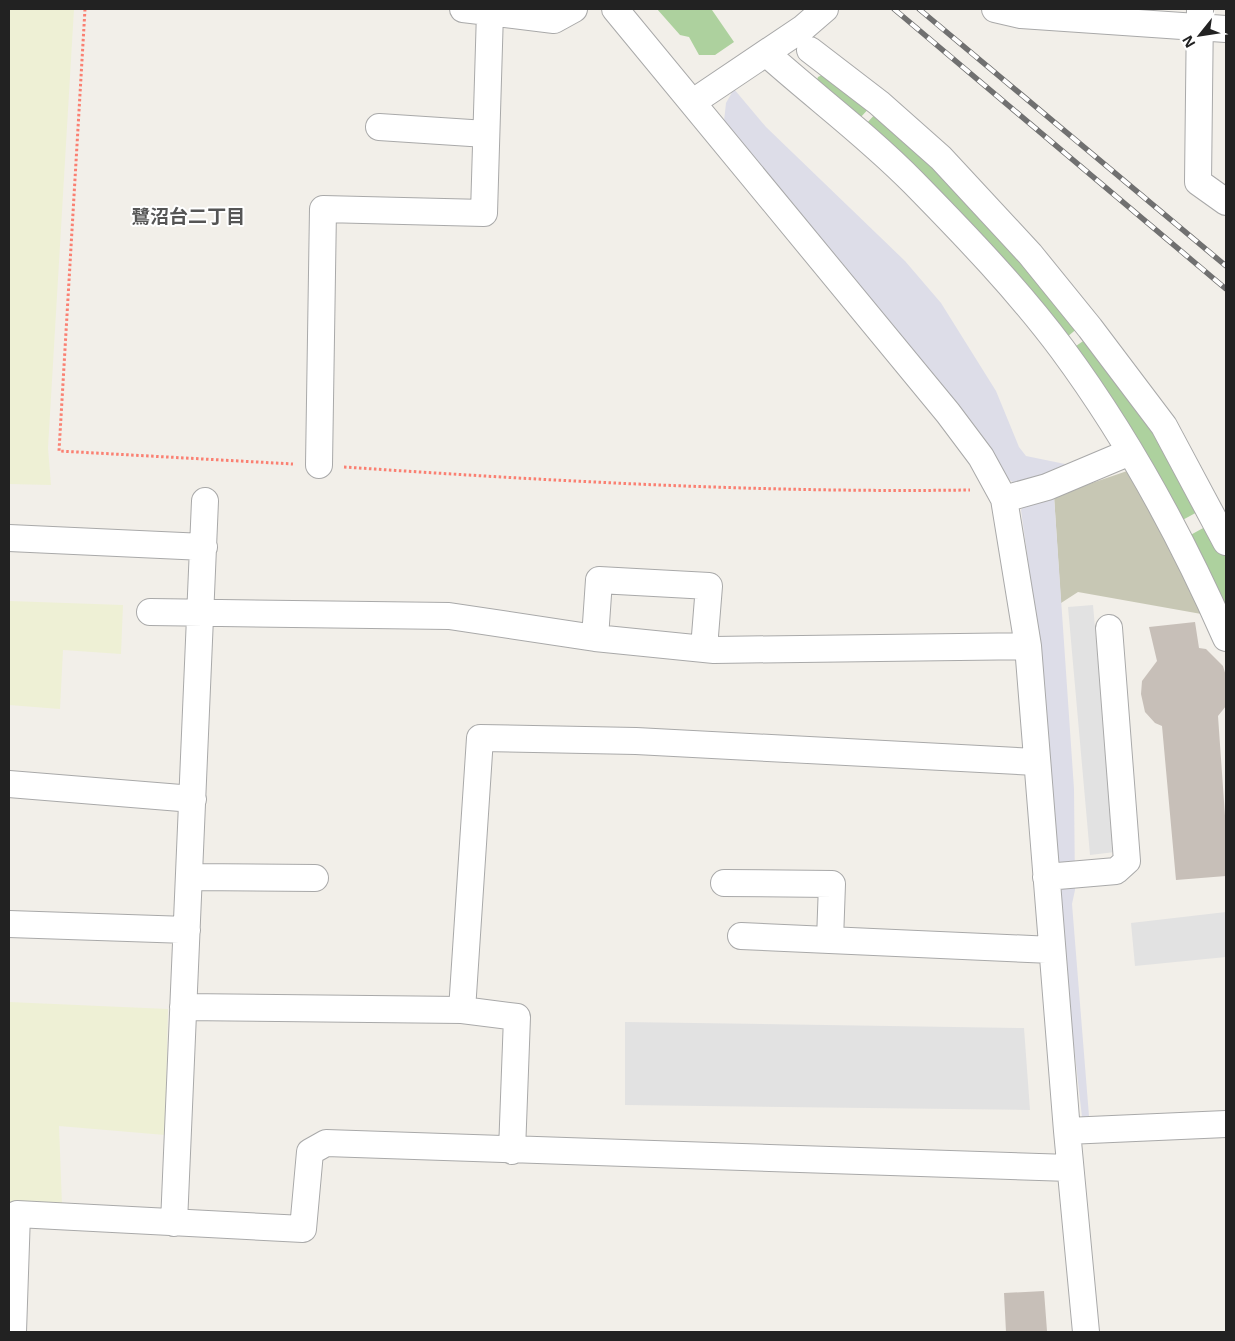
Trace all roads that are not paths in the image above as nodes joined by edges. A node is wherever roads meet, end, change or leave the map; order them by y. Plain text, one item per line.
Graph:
1 (463, 9) edge
2 (574, 9) edge
3 (615, 9) edge
4 (995, 9) edge
5 (824, 10) edge
6 (490, 12) junction
7 (1200, 18) edge
8 (1226, 29) edge
9 (766, 53) junction
10 (797, 80) junction
11 (693, 102) junction
12 (879, 103) junction
13 (379, 127) dead end
14 (857, 129) junction
15 (486, 134) junction
16 (1226, 202) edge
17 (1090, 328) junction
18 (1062, 349) junction
19 (1130, 452) junction
20 (319, 465) road end
21 (1002, 494) junction
22 (205, 501) dead end
23 (1220, 516) edge
24 (1175, 535) junction
25 (9, 538) edge
26 (1226, 542) edge
27 (204, 547) junction
28 (150, 612) dead end
29 (200, 613) junction
30 (1109, 628) dead end
31 (595, 638) junction
32 (1226, 638) edge
33 (1028, 646) junction
34 (704, 648) junction
35 (1036, 762) junction
36 (9, 784) edge
37 (193, 799) junction
38 (189, 877) junction
39 (1046, 877) junction
40 (315, 878) dead end
41 (724, 883) dead end
42 (9, 924) edge
43 (187, 930) junction
44 (741, 936) dead end
45 (830, 940) junction
46 (1052, 950) junction
47 (183, 1007) junction
48 (462, 1010) junction
49 (1226, 1124) edge
50 (1067, 1131) junction
51 (512, 1151) junction
52 (1070, 1168) junction
53 (174, 1223) junction
54 (13, 1332) edge
55 (1086, 1332) edge

1 - 6 street
2 - 6 street
3 - 11 street
4 - 7 street
5 - 9 street
6 - 15 street
7 - 8 street
7 - 16 street
9 - 10 street
9 - 11 street
10 - 12 street
10 - 14 street
11 - 21 street
12 - 14 street
12 - 17 street
13 - 15 street
14 - 18 street
15 - 20 street
17 - 18 street
17 - 23 street
18 - 19 street
19 - 21 street
19 - 24 street
21 - 33 street
22 - 27 street
23 - 24 street
23 - 26 street
24 - 32 street
25 - 27 street
27 - 29 street
28 - 29 street
29 - 31 street
29 - 37 street
30 - 39 street
31 - 34 street
31 - 34 street
33 - 34 street
33 - 35 street
35 - 39 street
35 - 48 street
36 - 37 street
37 - 38 street
38 - 40 street
38 - 43 street
39 - 46 street
41 - 45 street
42 - 43 street
43 - 47 street
44 - 45 street
45 - 46 street
46 - 50 street
47 - 48 street
47 - 53 street
48 - 51 street
49 - 50 street
50 - 52 street
51 - 52 street
51 - 53 street
52 - 55 street
53 - 54 street

